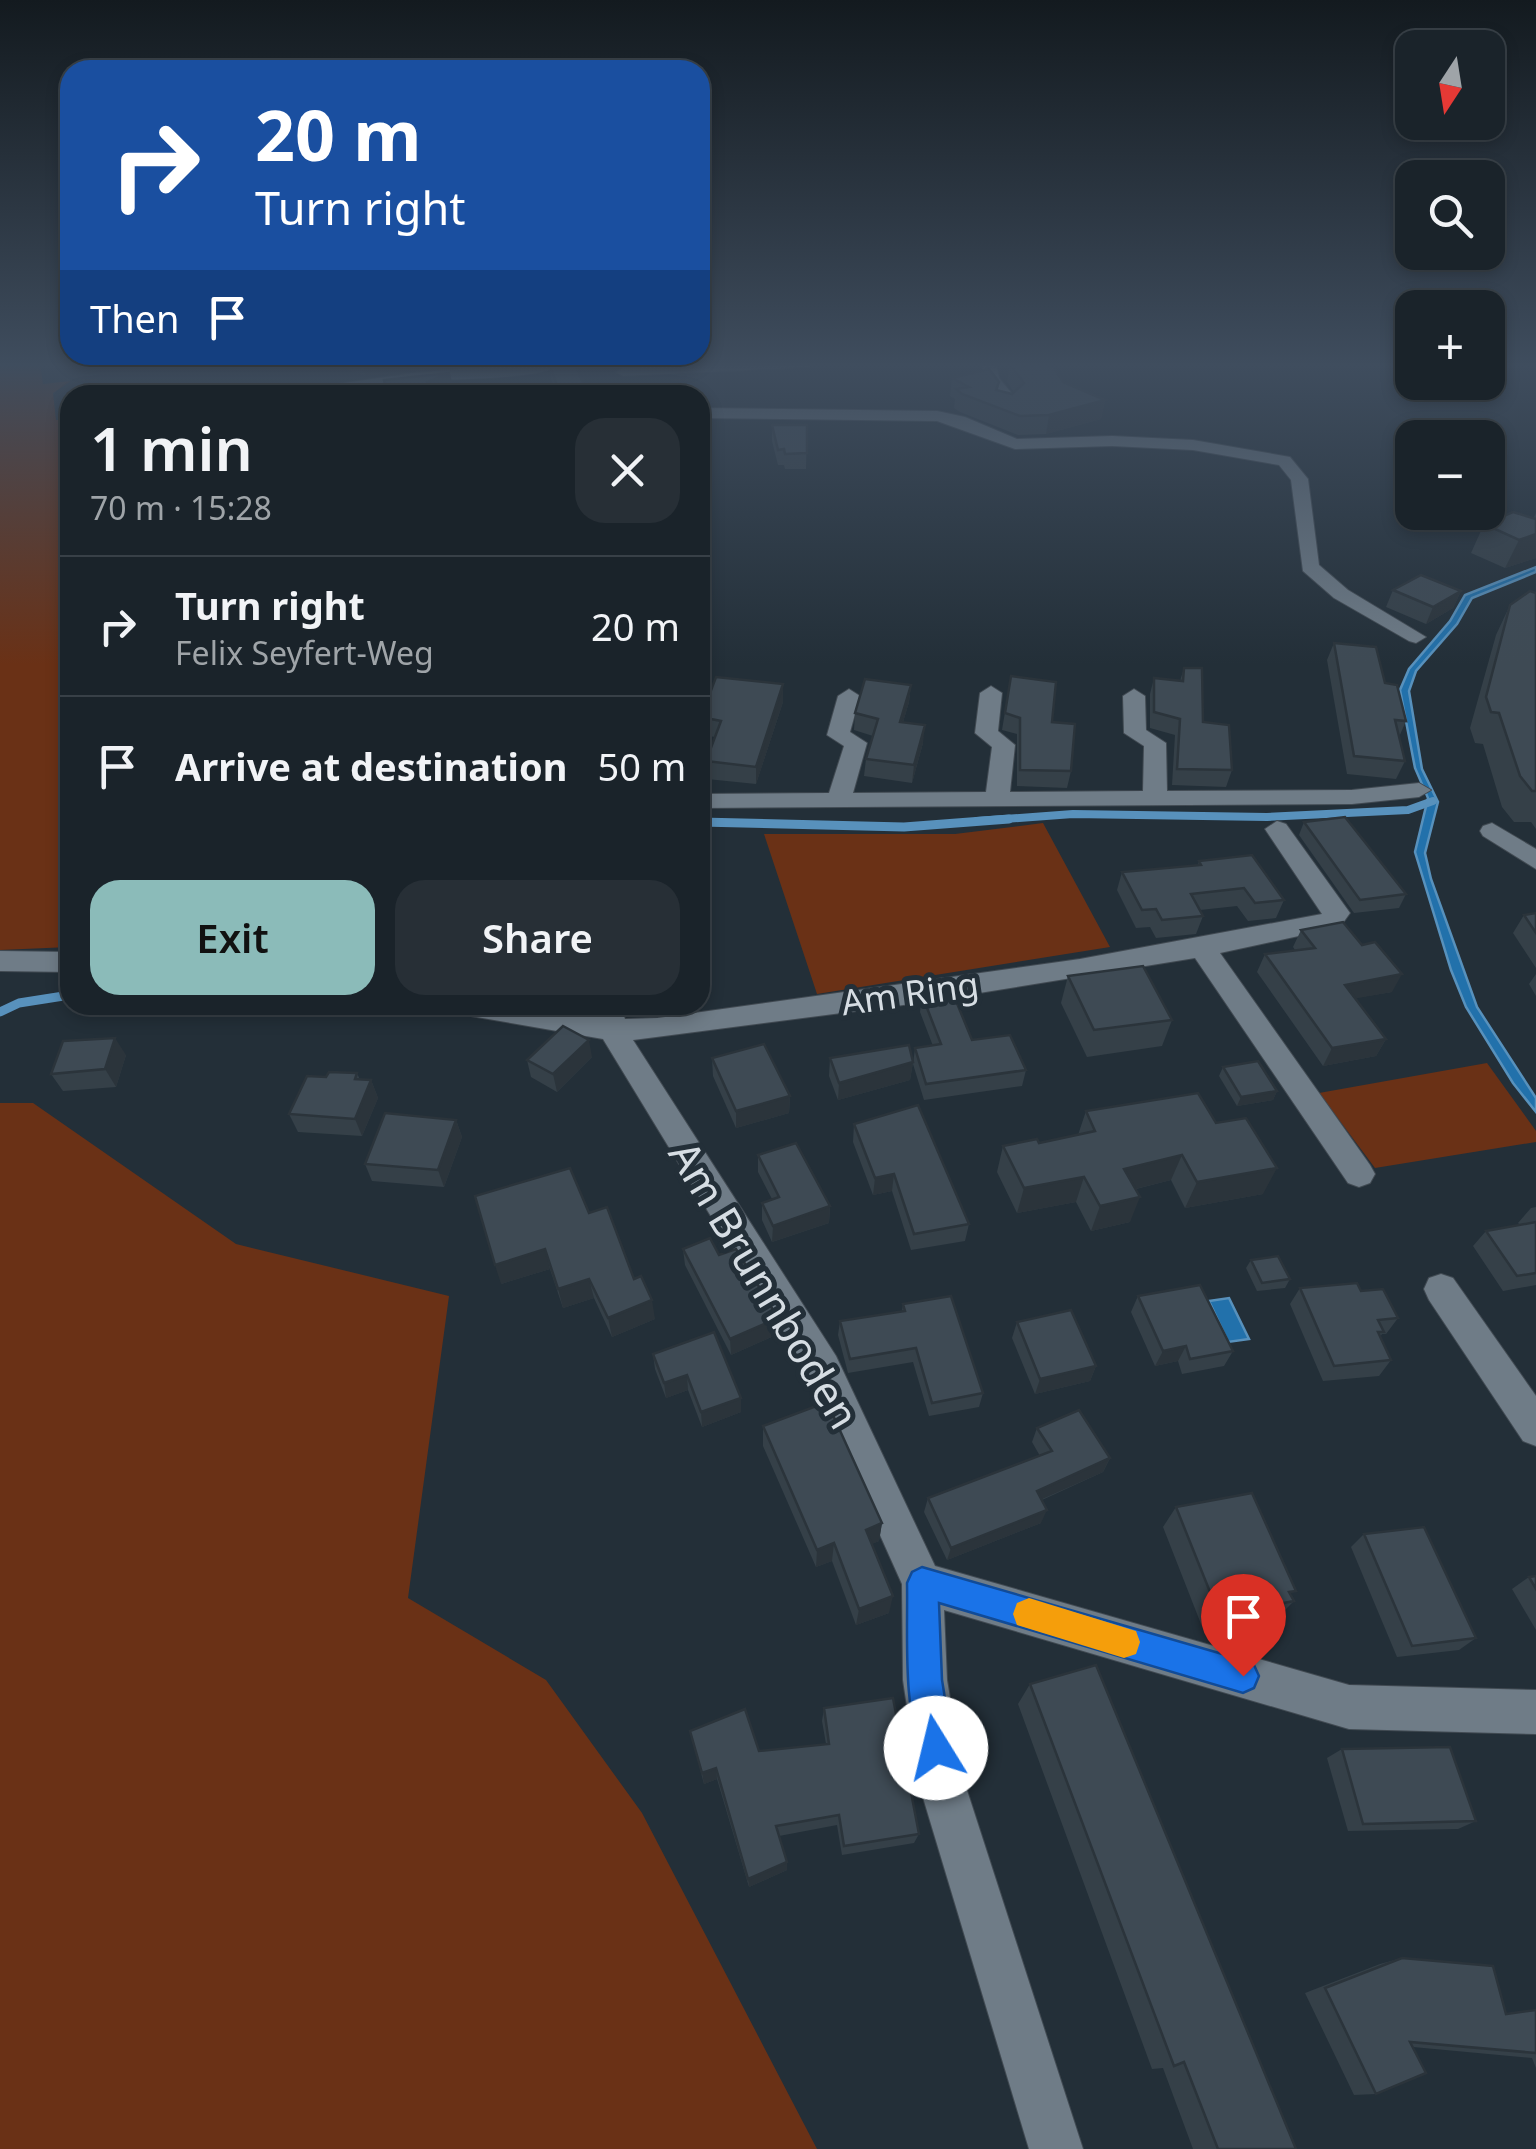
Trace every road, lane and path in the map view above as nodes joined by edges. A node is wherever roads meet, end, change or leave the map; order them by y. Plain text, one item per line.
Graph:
1 (1286, 463) edge
2 (1416, 636) dead end
3 (990, 693) dead end
4 (849, 696) dead end
5 (1134, 696) dead end
6 (1419, 790) dead end
7 (1154, 796) junction
8 (996, 799) junction
9 (710, 802) edge
10 (838, 802) junction
11 (1277, 829) dead end
12 (1492, 831) dead end
13 (1536, 861) edge
14 (1203, 949) junction
15 (0, 962) edge
16 (60, 962) edge
17 (577, 1015) edge
18 (610, 1018) edge
19 (1359, 1174) dead end
20 (1441, 1288) dead end
21 (1536, 1428) edge
22 (922, 1583) junction
23 (1536, 1712) edge
24 (1056, 2149) edge

1 - 2 street
3 - 8 street
4 - 10 street
5 - 7 street
6 - 7 street
7 - 8 street
8 - 10 street
9 - 10 street
11 - 14 street, Am Ring
12 - 13 street
14 - 18 street, Am Ring
14 - 19 street
15 - 16 street
17 - 18 street, Am Ring
18 - 22 street, Am Brunnboden
20 - 21 street
22 - 23 street
22 - 24 street, Am Brunnboden

